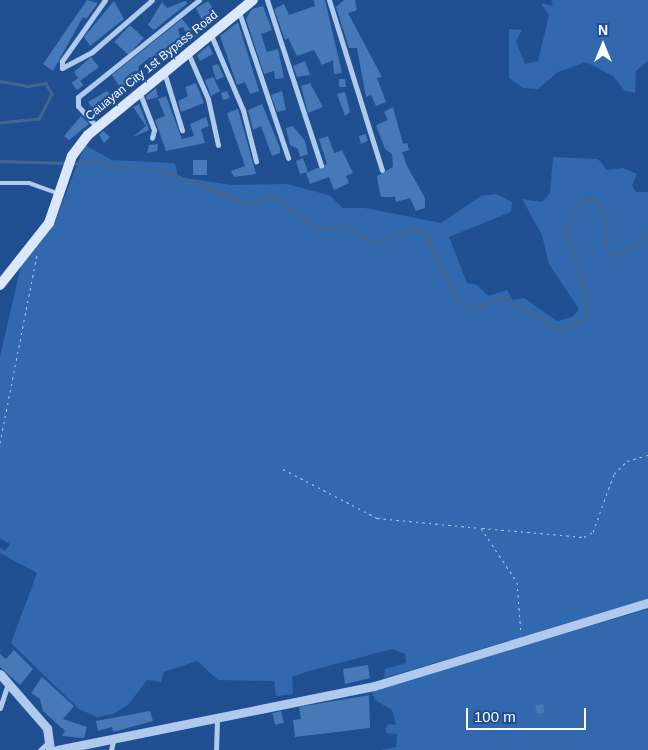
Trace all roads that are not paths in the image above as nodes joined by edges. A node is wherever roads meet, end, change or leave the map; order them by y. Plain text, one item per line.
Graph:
1 (105, 0) edge
2 (152, 0) edge
3 (200, 0) edge
4 (267, 0) edge
5 (329, 0) edge
6 (251, 1) edge
7 (239, 11) junction
8 (211, 35) junction
9 (188, 52) junction
10 (164, 72) junction
11 (139, 91) junction
12 (96, 126) junction
13 (182, 130) dead end
14 (152, 138) dead end
15 (218, 146) dead end
16 (288, 158) dead end
17 (256, 161) dead end
18 (321, 165) dead end
19 (382, 170) dead end
20 (0, 184) edge
21 (61, 195) junction
22 (0, 285) edge
23 (648, 604) edge
24 (0, 674) edge
25 (8, 681) junction
26 (0, 708) edge
27 (217, 718) junction
28 (112, 745) edge
29 (49, 746) edge
30 (40, 750) edge
31 (57, 750) edge
32 (216, 750) edge

1 - 2 street
3 - 12 street
4 - 18 street
5 - 19 street
6 - 7 main road, Cauayan City 1st Bypass Road
7 - 8 main road, Cauayan City 1st Bypass Road
7 - 16 street
8 - 9 main road, Cauayan City 1st Bypass Road
8 - 17 street
9 - 10 main road, Cauayan City 1st Bypass Road
9 - 15 street
10 - 11 main road, Cauayan City 1st Bypass Road
10 - 13 street
11 - 12 main road, Cauayan City 1st Bypass Road
11 - 14 street
12 - 21 main road, Cauayan City 1st Bypass Road
20 - 21 lane
21 - 22 main road, Cauayan City 1st Bypass Road
23 - 27 street
24 - 25 street
25 - 26 street
25 - 29 street
27 - 28 street
27 - 32 street
28 - 31 street
29 - 30 street

